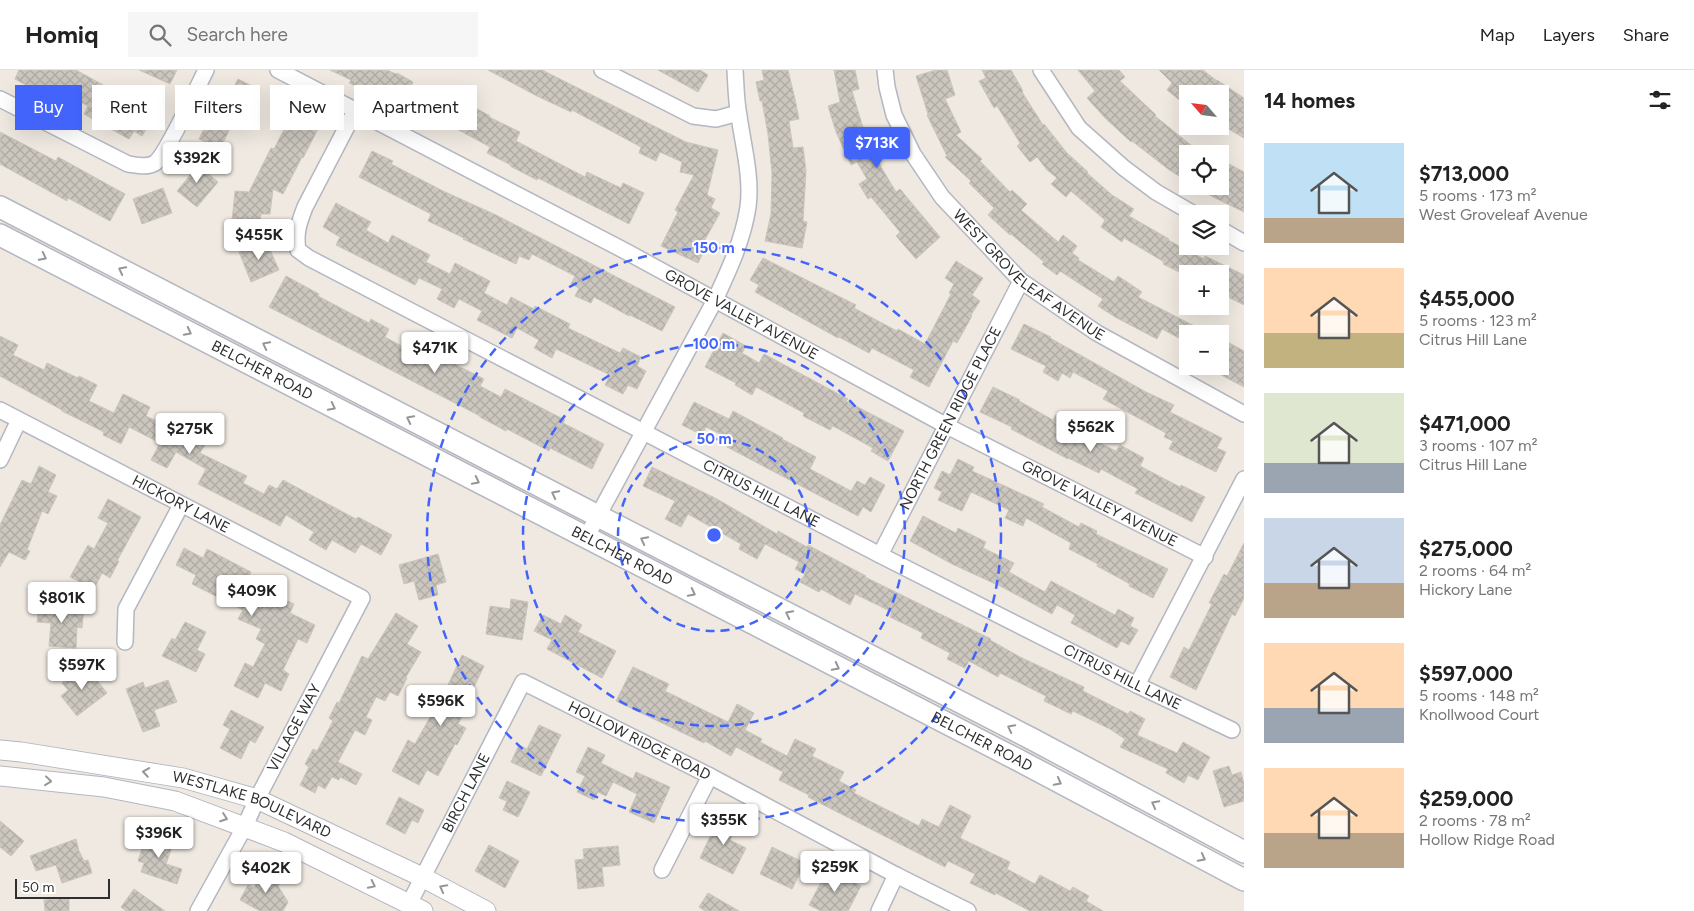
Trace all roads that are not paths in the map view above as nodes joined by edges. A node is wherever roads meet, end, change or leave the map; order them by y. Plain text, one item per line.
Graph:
1 (206, 70) edge
2 (278, 70) edge
3 (602, 70) edge
4 (735, 70) edge
5 (885, 70) edge
6 (1041, 70) edge
7 (0, 99) edge
8 (354, 110) edge
9 (354, 113) edge
10 (738, 113) junction
11 (391, 130) edge
12 (1179, 205) edge
13 (0, 207) edge
14 (1229, 234) edge
15 (0, 235) edge
16 (1244, 243) edge
17 (1022, 282) junction
18 (715, 300) junction
19 (0, 410) edge
20 (1244, 414) edge
21 (19, 420) junction
22 (947, 426) junction
23 (642, 432) junction
24 (0, 460) edge
25 (1244, 479) edge
26 (181, 504) junction
27 (598, 516) junction
28 (586, 538) junction
29 (880, 556) junction
30 (1205, 557) junction
31 (362, 598) joint
32 (125, 642) dead end
33 (523, 682) joint
34 (1137, 685) junction
35 (1232, 730) dead end
36 (0, 750) edge
37 (0, 776) edge
38 (710, 776) junction
39 (257, 799) junction
40 (245, 826) junction
41 (1244, 852) edge
42 (662, 870) dead end
43 (896, 875) junction
44 (422, 877) junction
45 (1244, 880) edge
46 (416, 907) edge
47 (198, 911) edge
48 (486, 911) edge
49 (879, 911) edge
50 (968, 911) edge

1 - 7 street
2 - 8 street, GROVE VALLEY AVENUE
3 - 10 street
4 - 10 street
5 - 17 street, WEST GROVELEAF AVENUE
6 - 12 street
9 - 23 street, CITRUS HILL LANE
10 - 18 street
11 - 18 street, GROVE VALLEY AVENUE
27 -> 13 main road, BELCHER ROAD
14 - 16 street
15 -> 28 main road, BELCHER ROAD
17 - 20 street, WEST GROVELEAF AVENUE
17 - 22 street, NORTH GREEN RIDGE PLACE
18 - 22 street, GROVE VALLEY AVENUE
18 - 23 street
19 - 21 street, HICKORY LANE
21 - 24 street
21 - 26 street, HICKORY LANE
22 - 29 street, NORTH GREEN RIDGE PLACE
22 - 30 street, GROVE VALLEY AVENUE
23 - 27 street
23 - 29 street, CITRUS HILL LANE
25 - 30 street
26 - 31 street, HICKORY LANE
26 - 32 street
27 - 28 street
41 -> 27 main road, BELCHER ROAD
28 -> 45 main road, BELCHER ROAD
29 - 34 street, CITRUS HILL LANE
30 - 34 street
31 - 39 street, VILLAGE WAY
33 - 38 street, HOLLOW RIDGE ROAD
33 - 44 street, BIRCH LANE
34 - 35 street, CITRUS HILL LANE
39 -> 36 street, WESTLAKE BOULEVARD
37 -> 40 street, WESTLAKE BOULEVARD
38 - 42 street
38 - 43 street, HOLLOW RIDGE ROAD
39 - 40 street, VILLAGE WAY
39 - 44 street, WESTLAKE BOULEVARD
40 -> 46 street, WESTLAKE BOULEVARD
40 - 47 street, VILLAGE WAY
43 - 49 street
43 - 50 street, HOLLOW RIDGE ROAD
44 - 46 street, BIRCH LANE
48 -> 44 street, WESTLAKE BOULEVARD

